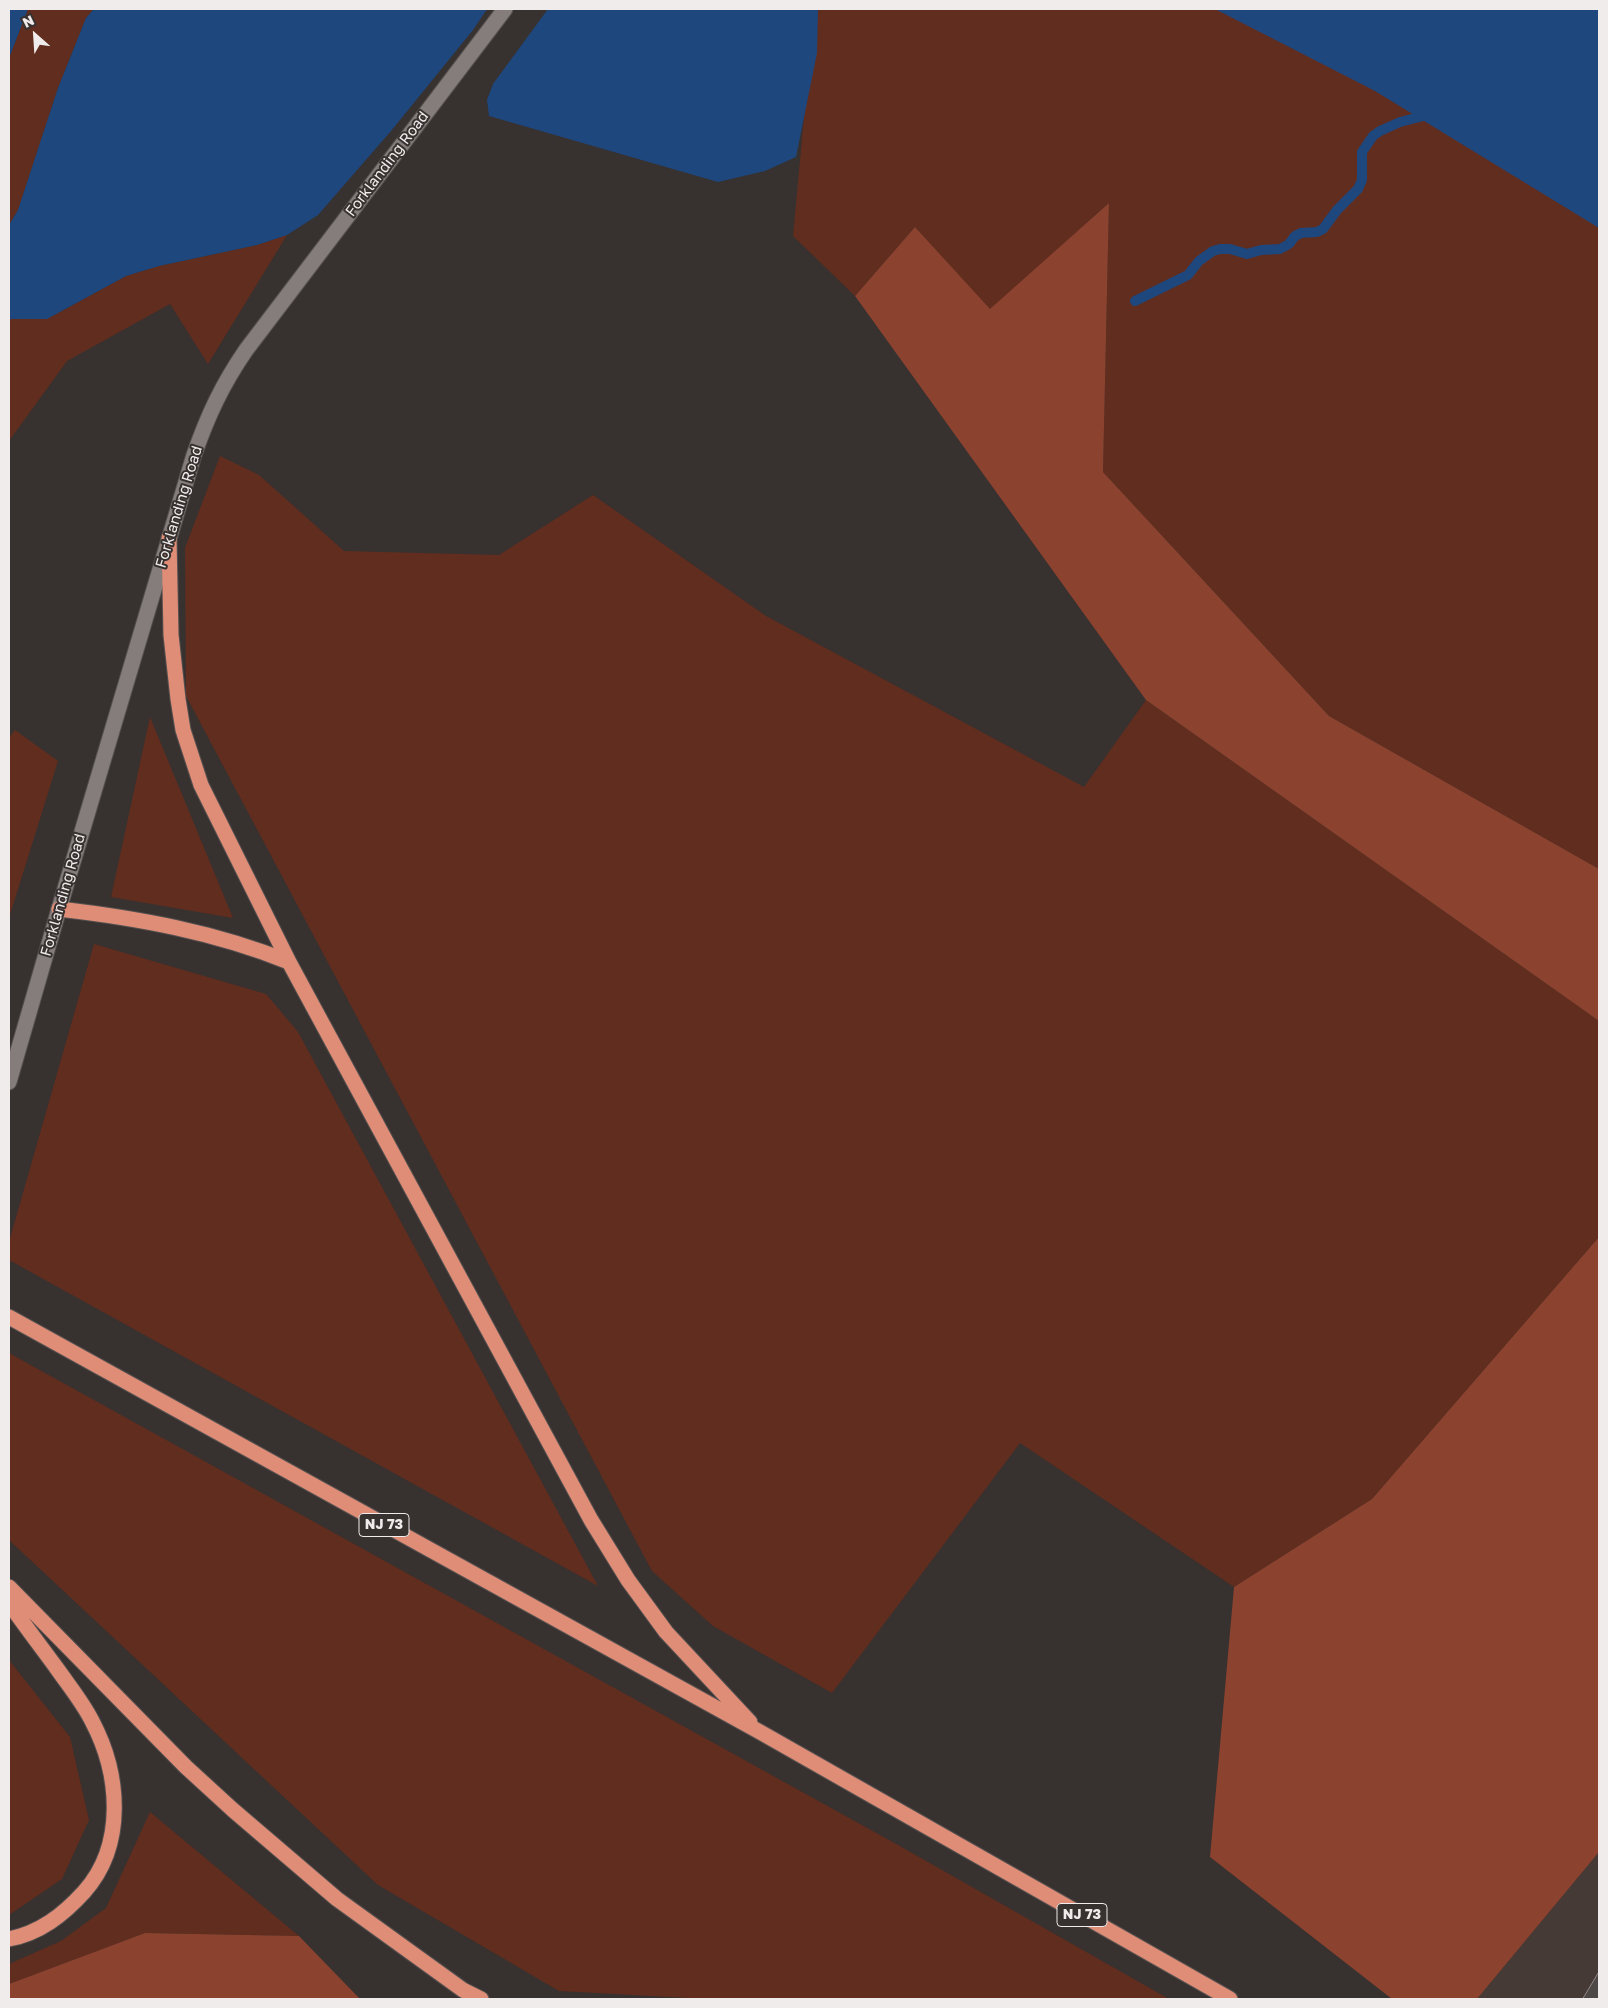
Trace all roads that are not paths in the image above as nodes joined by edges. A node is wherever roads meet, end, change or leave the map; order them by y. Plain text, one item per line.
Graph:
1 (505, 9) edge
2 (169, 538) junction
3 (59, 909) junction
4 (289, 962) junction
5 (9, 1082) edge
6 (9, 1317) edge
7 (9, 1588) edge
8 (9, 1603) edge
9 (760, 1732) junction
10 (9, 1939) edge
11 (481, 1999) edge
12 (1230, 1999) edge

1 - 2 street, Forklanding Road
2 - 3 street, Forklanding Road
2 - 4 highway
3 - 4 highway
3 - 5 street, Forklanding Road
4 - 9 highway
6 - 9 highway, NJ 73
7 - 11 highway
8 - 10 highway
9 - 12 highway, NJ 73

